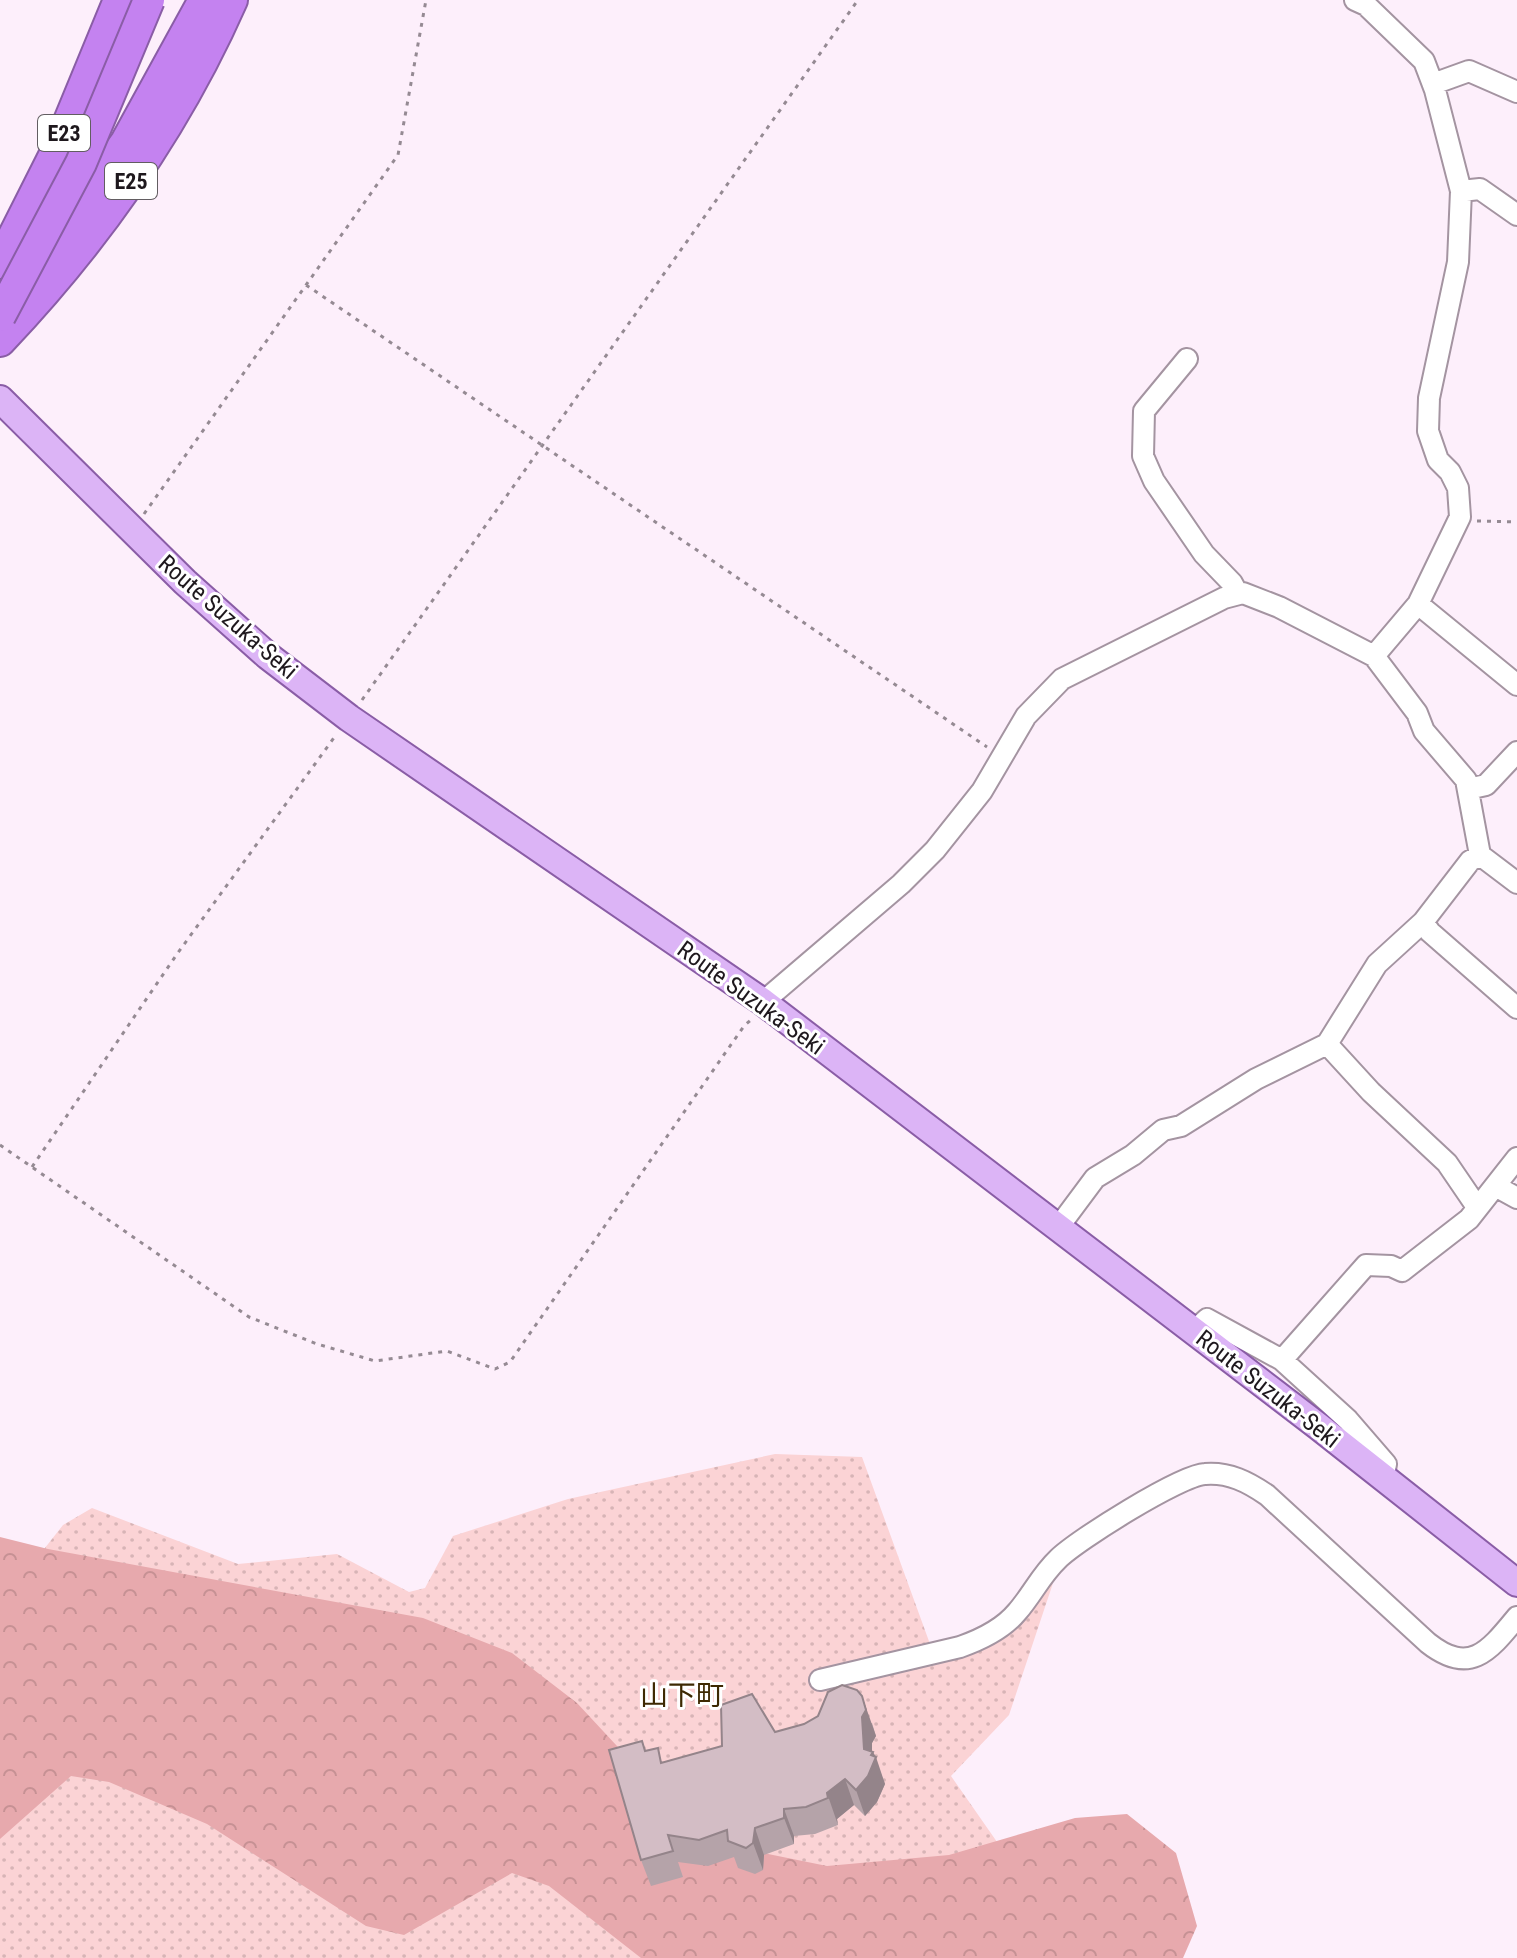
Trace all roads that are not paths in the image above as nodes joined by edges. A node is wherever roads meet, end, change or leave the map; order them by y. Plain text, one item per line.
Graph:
1 (119, 0) edge
2 (149, 0) edge
3 (204, 0) edge
4 (232, 0) edge
5 (1355, 0) edge
6 (1433, 84) junction
7 (1517, 92) edge
8 (1461, 191) junction
9 (1517, 215) edge
10 (0, 263) edge
11 (0, 305) edge
12 (0, 316) edge
13 (0, 341) edge
14 (1187, 359) dead end
15 (0, 399) edge
16 (1238, 594) junction
17 (1418, 604) junction
18 (1374, 656) junction
19 (1511, 680) edge
20 (1517, 752) edge
21 (1468, 789) junction
22 (1480, 855) junction
23 (1517, 883) edge
24 (1423, 922) junction
25 (763, 1002) junction
26 (1517, 1008) edge
27 (1327, 1044) junction
28 (1517, 1158) edge
29 (1497, 1187) junction
30 (1517, 1198) edge
31 (1477, 1207) junction
32 (1057, 1229) junction
33 (1194, 1331) junction
34 (1282, 1360) junction
35 (1383, 1480) junction
36 (1517, 1583) edge
37 (1517, 1617) edge
38 (820, 1680) dead end

1 - 10 highway, E23
2 - 12 highway, E23, bridge
3 - 11 highway, E25
4 - 13 highway, E25
5 - 6 street
6 - 7 street
6 - 8 street
8 - 9 street
8 - 17 street
14 - 16 street
15 - 25 main road, Route Suzuka-Seki
16 - 18 street
16 - 25 street
17 - 18 street
17 - 19 street
18 - 21 street
20 - 21 street
21 - 22 street
22 - 23 street
22 - 24 street
24 - 26 street
24 - 27 street
25 - 32 main road, Route Suzuka-Seki
27 - 31 street
27 - 32 street
28 - 29 street
29 - 30 street
29 - 31 street
31 - 34 street
32 - 33 main road, Route Suzuka-Seki
33 - 34 street
33 - 35 main road, Route Suzuka-Seki
34 - 35 street
35 - 36 main road, Route Suzuka-Seki
37 - 38 street

